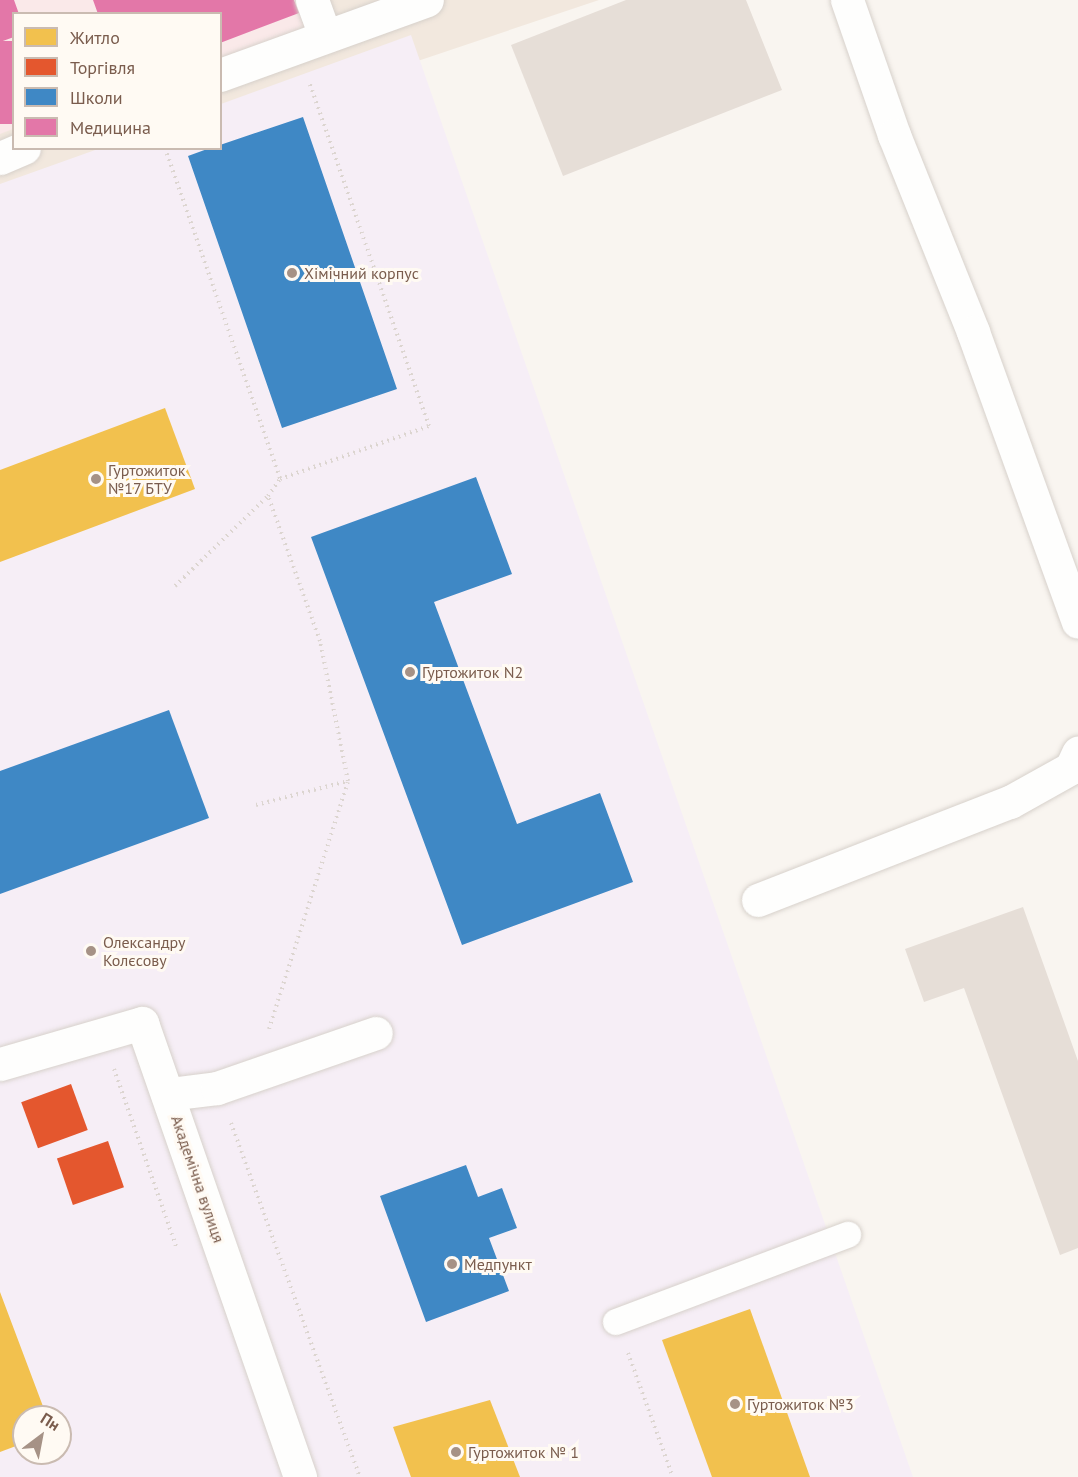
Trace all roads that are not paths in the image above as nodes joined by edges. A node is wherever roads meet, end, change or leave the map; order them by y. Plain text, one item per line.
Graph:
1 (312, 0) edge
2 (428, 0) edge
3 (847, 0) edge
4 (311, 41) junction
5 (222, 74) edge
6 (19, 150) edge
7 (0, 158) edge
8 (1078, 622) edge
9 (1078, 753) edge
10 (758, 900) dead end
11 (376, 1033) dead end
12 (0, 1064) edge
13 (168, 1094) junction
14 (849, 1235) dead end
15 (616, 1322) road end
16 (300, 1477) edge

1 - 4 street
2 - 4 street
3 - 8 street
4 - 5 street
6 - 7 street
9 - 10 street
11 - 13 street
12 - 13 street, Академічна вулиця
13 - 16 street, Академічна вулиця
14 - 15 lane

